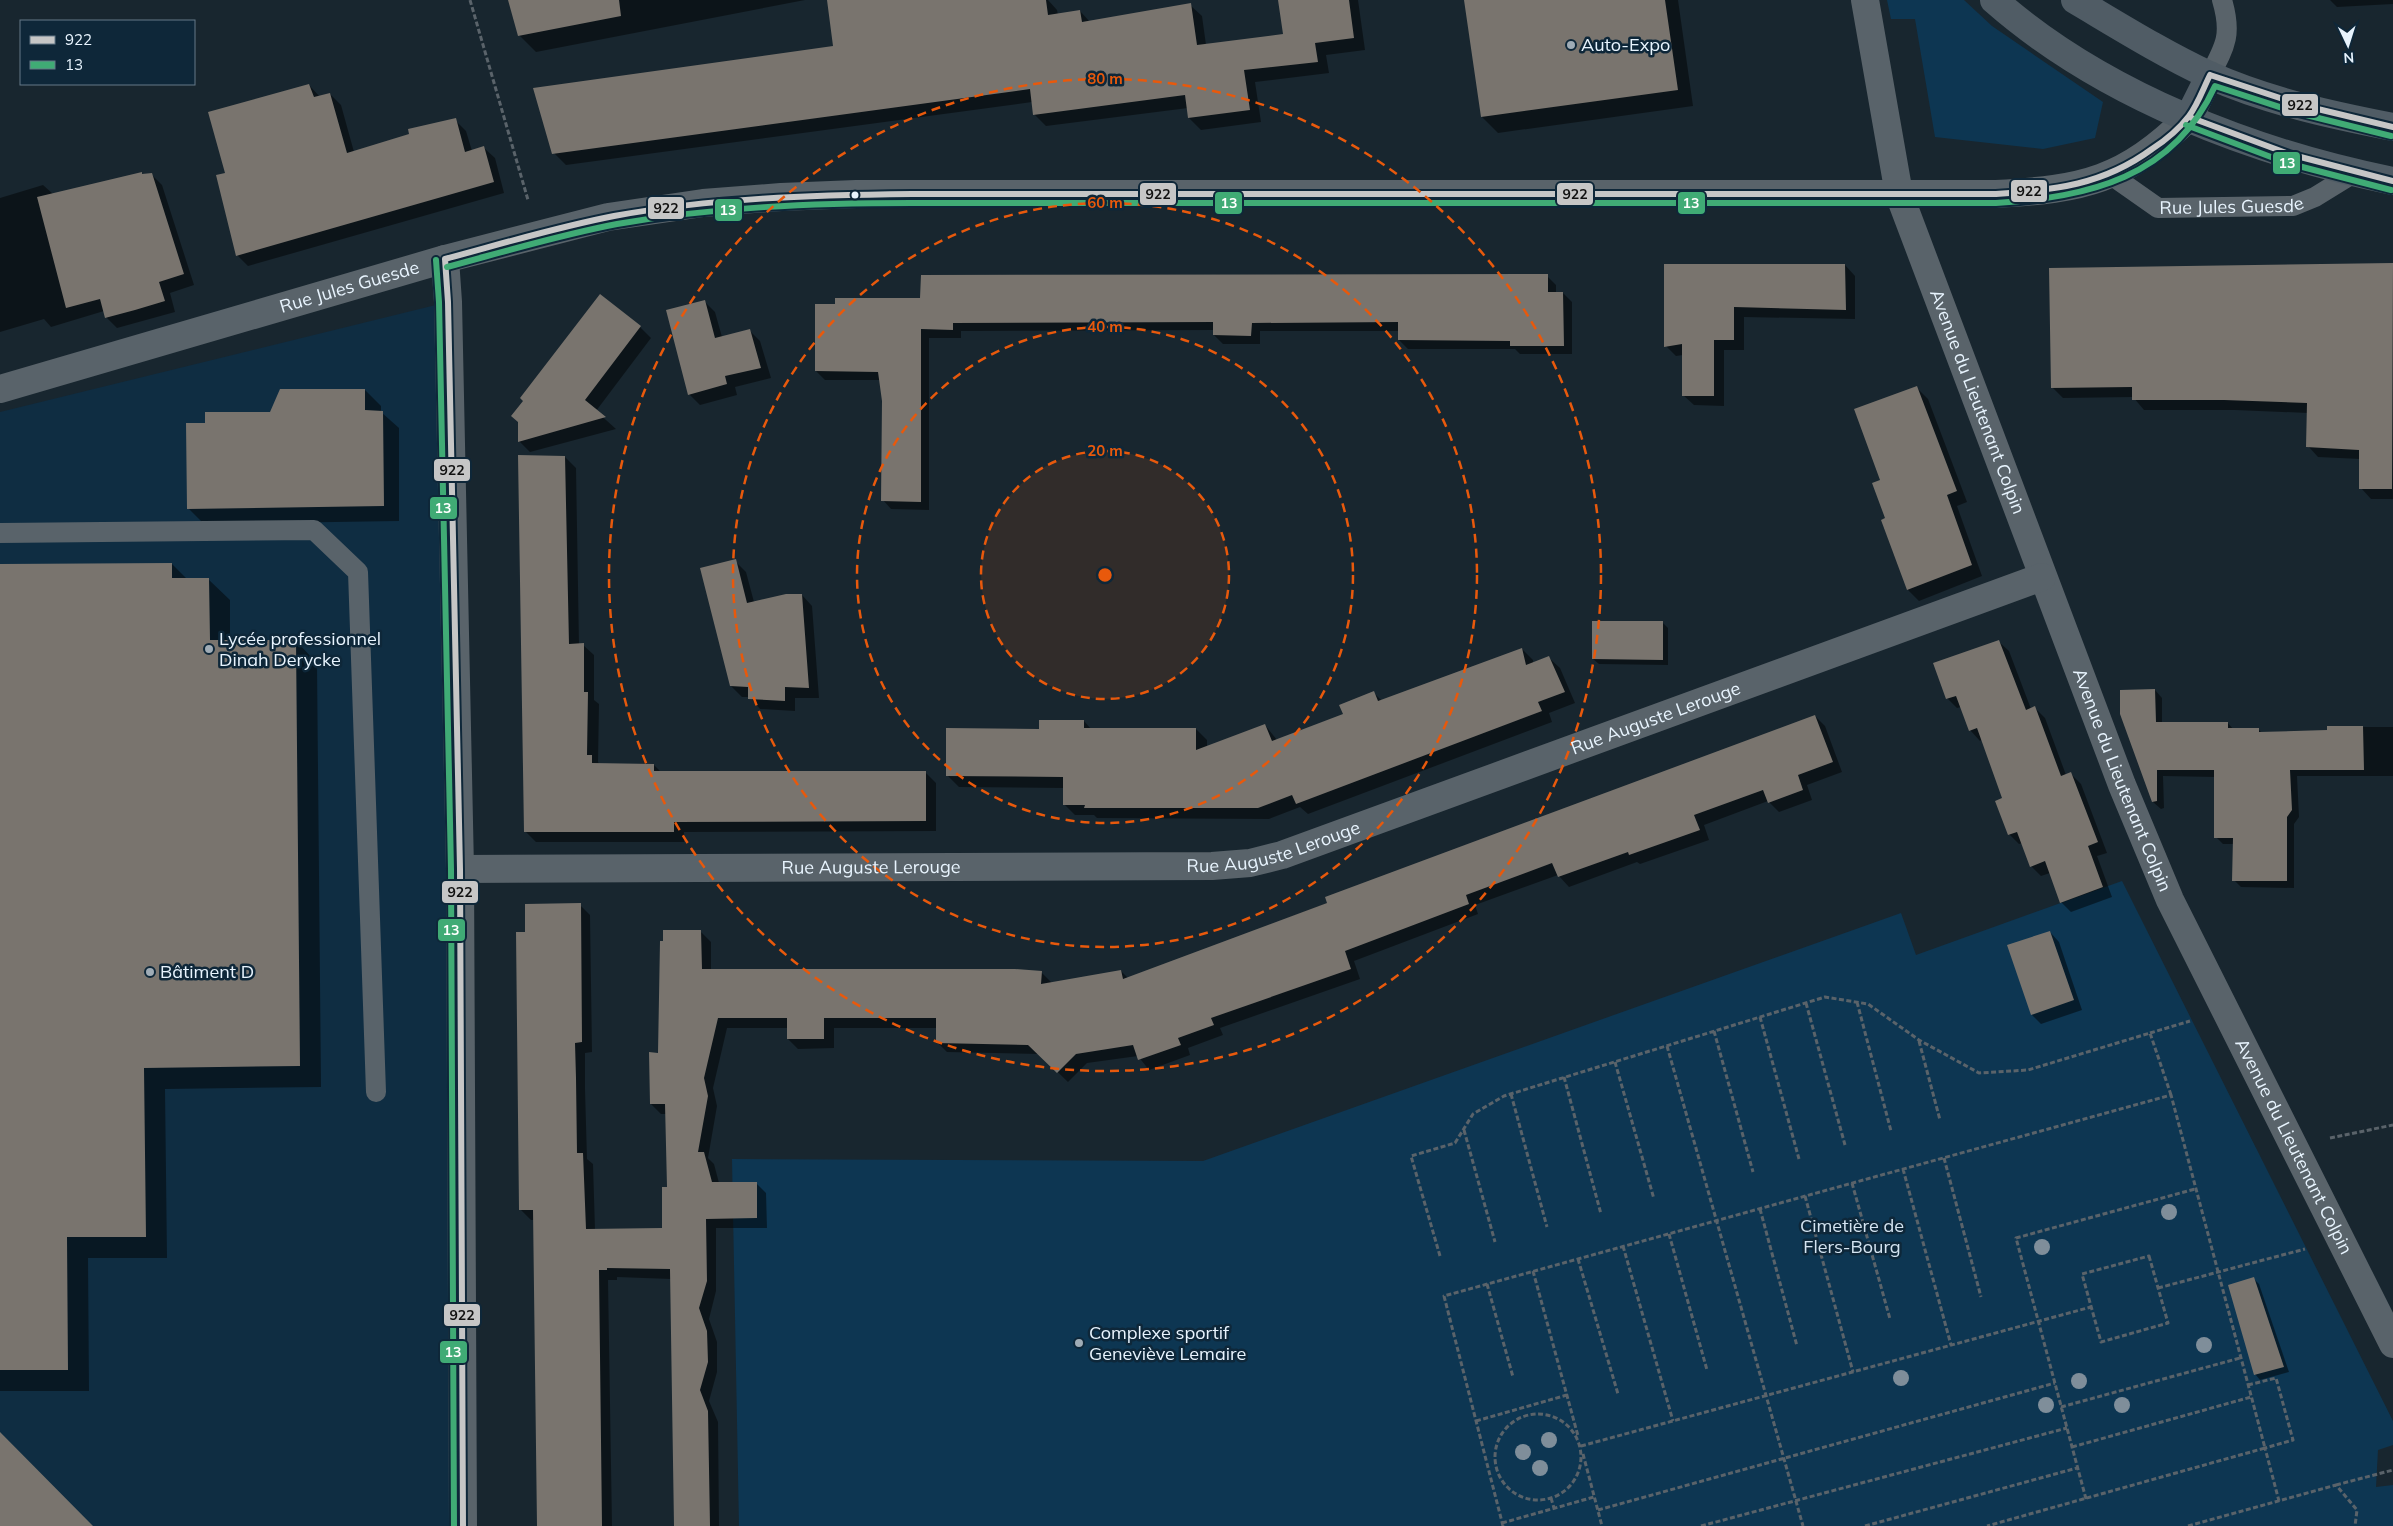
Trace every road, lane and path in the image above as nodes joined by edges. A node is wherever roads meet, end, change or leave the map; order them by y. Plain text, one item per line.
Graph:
1 (470, 0) edge
2 (1866, 0) edge
3 (1994, 0) edge
4 (2076, 0) edge
5 (2222, 0) edge
6 (2210, 75) junction
7 (2189, 117) junction
8 (2393, 126) edge
9 (2354, 173) junction
10 (2111, 175) junction
11 (2393, 181) edge
12 (1899, 194) junction
13 (538, 234) junction
14 (445, 259) junction
15 (0, 389) edge
16 (0, 533) edge
17 (2042, 577) junction
18 (460, 869) junction
19 (1806, 1002) junction
20 (1857, 1002) junction
21 (2225, 1010) junction
22 (1760, 1017) junction
23 (1714, 1031) junction
24 (2150, 1033) junction
25 (1919, 1040) junction
26 (1667, 1046) junction
27 (1615, 1062) junction
28 (1564, 1077) junction
29 (376, 1092) dead end
30 (1511, 1094) junction
31 (2171, 1095) junction
32 (1940, 1120) dead end
33 (2393, 1126) edge
34 (1464, 1129) junction
35 (1891, 1132) dead end
36 (1845, 1145) dead end
37 (2293, 1147) junction
38 (1944, 1158) junction
39 (1799, 1159) dead end
40 (1904, 1169) junction
41 (1753, 1172) dead end
42 (1852, 1183) junction
43 (2195, 1189) junction
44 (1805, 1196) junction
45 (1654, 1199) dead end
46 (1760, 1209) junction
47 (1600, 1214) dead end
48 (1716, 1220) junction
49 (1547, 1227) dead end
50 (1669, 1234) junction
51 (2340, 1239) junction
52 (1495, 1242) dead end
53 (1623, 1246) junction
54 (1440, 1256) dead end
55 (1578, 1259) junction
56 (1533, 1271) junction
57 (2217, 1273) junction
58 (1487, 1284) junction
59 (2158, 1288) junction
60 (1981, 1297) dead end
61 (2091, 1307) junction
62 (1890, 1319) dead end
63 (2038, 1322) junction
64 (2393, 1344) edge
65 (1951, 1345) junction
66 (1797, 1346) dead end
67 (2240, 1358) junction
68 (1707, 1370) dead end
69 (1853, 1372) junction
70 (1514, 1377) dead end
71 (2055, 1384) junction
72 (2248, 1385) junction
73 (1618, 1394) dead end
74 (1567, 1396) junction
75 (1766, 1396) junction
76 (2251, 1397) junction
77 (2061, 1407) junction
78 (1523, 1408) junction
79 (1525, 1416) junction
80 (1476, 1421) junction
81 (1673, 1421) junction
82 (2067, 1428) junction
83 (1581, 1446) junction
84 (2072, 1447) junction
85 (2265, 1448) junction
86 (1784, 1458) junction
87 (1497, 1468) junction
88 (2077, 1468) junction
89 (2393, 1470) edge
90 (1489, 1471) junction
91 (2336, 1485) junction
92 (1594, 1497) junction
93 (1551, 1498) junction
94 (2086, 1499) junction
95 (1796, 1500) junction
96 (2279, 1500) junction
97 (1554, 1508) junction
98 (1598, 1510) junction
99 (1502, 1525) edge
100 (463, 1526) edge
101 (1602, 1526) edge
102 (1701, 1526) edge
103 (1803, 1526) edge
104 (1865, 1526) edge
105 (1987, 1526) edge
106 (2188, 1526) edge
107 (2354, 1526) edge

1 - 13 path
2 - 12 street, Avenue du Lieutenant Colpin
3 - 7 street
4 - 6 street
5 - 6 lane
6 - 7 street, Rue Jules Guesde
6 - 8 street
7 - 9 street, Rue Jules Guesde
7 - 10 street, Rue Jules Guesde
9 - 10 lane, Rue Jules Guesde
9 - 11 street, Rue Jules Guesde
10 - 12 street, Rue Jules Guesde
12 - 13 street, Rue Jules Guesde
12 - 17 street, Avenue du Lieutenant Colpin
13 - 14 street, Rue Jules Guesde
14 - 15 street, Rue Jules Guesde
14 - 18 street
16 - 29 lane
17 - 18 street, Rue Auguste Lerouge
17 - 21 street, Avenue du Lieutenant Colpin
18 - 100 street
19 - 20 path
19 - 22 path
19 - 36 path
20 - 25 path
20 - 35 path
21 - 24 path
21 - 37 street, Avenue du Lieutenant Colpin
22 - 23 path
22 - 39 path
23 - 26 path
23 - 41 path
24 - 25 path
24 - 31 path
25 - 32 path
26 - 27 path
26 - 48 path
27 - 28 path
27 - 45 path
28 - 30 path
28 - 47 path
30 - 34 path
30 - 49 path
31 - 38 path
31 - 43 path
33 - 37 path
34 - 52 path
34 - 54 path
37 - 51 street, Avenue du Lieutenant Colpin
38 - 40 path
38 - 60 path
40 - 42 path
40 - 65 path
42 - 44 path
42 - 62 path
43 - 57 path
43 - 63 path
44 - 46 path
44 - 69 path
46 - 48 path
46 - 66 path
48 - 50 path
48 - 75 path
50 - 53 path
50 - 68 path
51 - 57 path
51 - 64 street, Avenue du Lieutenant Colpin
53 - 55 path
53 - 81 path
55 - 56 path
55 - 73 path
56 - 58 path
56 - 74 path
57 - 59 path
57 - 67 path
58 - 70 path
58 - 80 path
59 - 61 path
59 - 61 path
61 - 63 path
63 - 65 path
63 - 71 path
65 - 69 path
67 - 72 path
67 - 77 path
69 - 75 path
71 - 77 path
71 - 86 path
72 - 76 path
72 - 85 path
74 - 78 path
74 - 83 path
75 - 81 path
75 - 86 path
76 - 84 path
76 - 85 path
77 - 82 path
78 - 79 path
78 - 80 path
79 - 83 path
79 - 87 path
80 - 90 path
81 - 83 path
82 - 84 path
82 - 95 path
83 - 92 path
83 - 93 path
84 - 88 path
85 - 94 path
85 - 96 path
86 - 95 path
86 - 98 path
87 - 90 path
87 - 93 path
88 - 94 path
88 - 104 path
89 - 91 path
90 - 99 path
91 - 96 path
91 - 107 path
92 - 97 path
92 - 98 path
93 - 97 path
94 - 105 path
95 - 102 path
95 - 103 path
96 - 106 path
97 - 99 path
98 - 101 path

